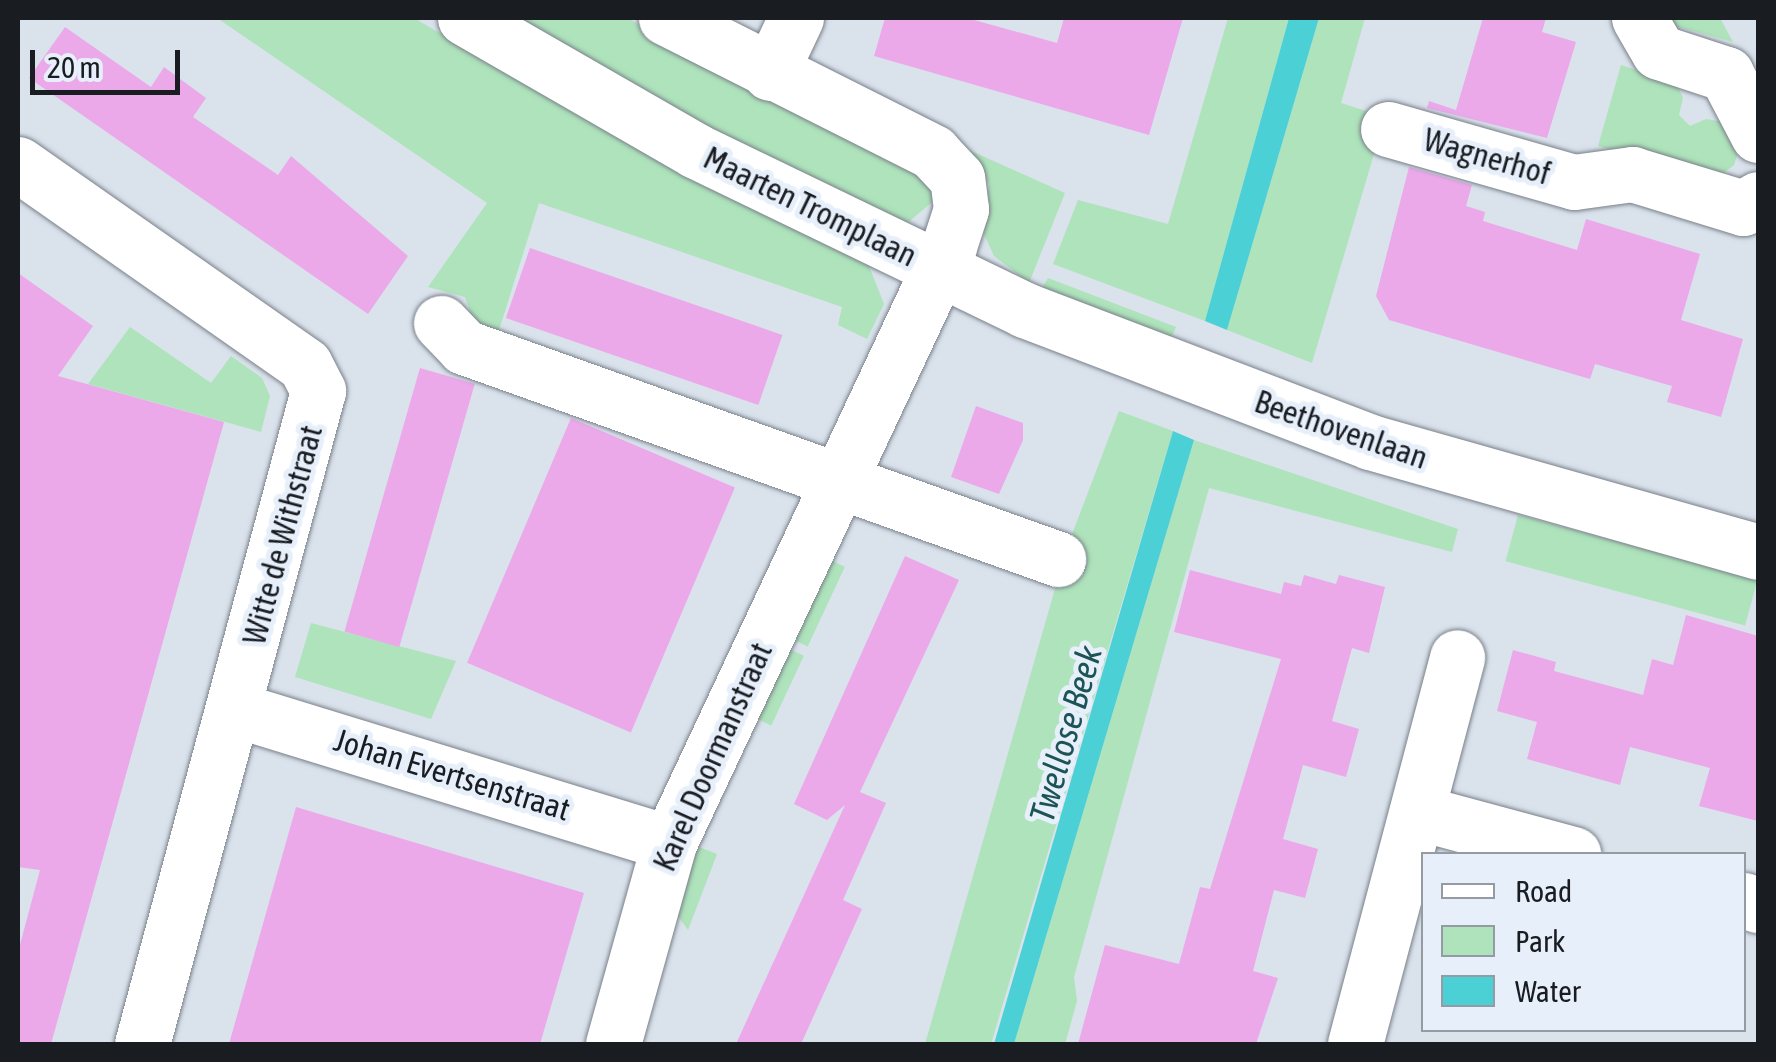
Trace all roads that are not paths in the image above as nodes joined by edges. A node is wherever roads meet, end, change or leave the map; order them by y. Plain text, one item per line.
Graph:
1 (466, 18) edge
2 (666, 18) edge
3 (796, 18) edge
4 (1639, 18) edge
5 (770, 73) junction
6 (1388, 129) dead end
7 (1758, 136) edge
8 (18, 164) edge
9 (1758, 199) edge
10 (938, 269) junction
11 (441, 323) dead end
12 (838, 480) junction
13 (1758, 552) edge
14 (1058, 559) dead end
15 (1457, 657) dead end
16 (234, 709) junction
17 (1417, 812) junction
18 (669, 843) junction
19 (1566, 852) edge
20 (142, 1044) edge
21 (613, 1044) edge
22 (1355, 1044) edge

1 - 10 street, Maarten Tromplaan
2 - 5 street, Maarten Tromplaan
3 - 5 street
4 - 7 street
5 - 10 street, Maarten Tromplaan
6 - 9 street, Wagnerhof
8 - 16 street, Witte de Withstraat
10 - 12 street, Karel Doormanstraat
10 - 13 street, Beethovenlaan
11 - 12 street
12 - 14 street
12 - 18 street, Karel Doormanstraat
15 - 17 street
16 - 18 street, Johan Evertsenstraat
16 - 20 street, Witte de Withstraat
17 - 19 street
17 - 22 street
18 - 21 street, Karel Doormanstraat

